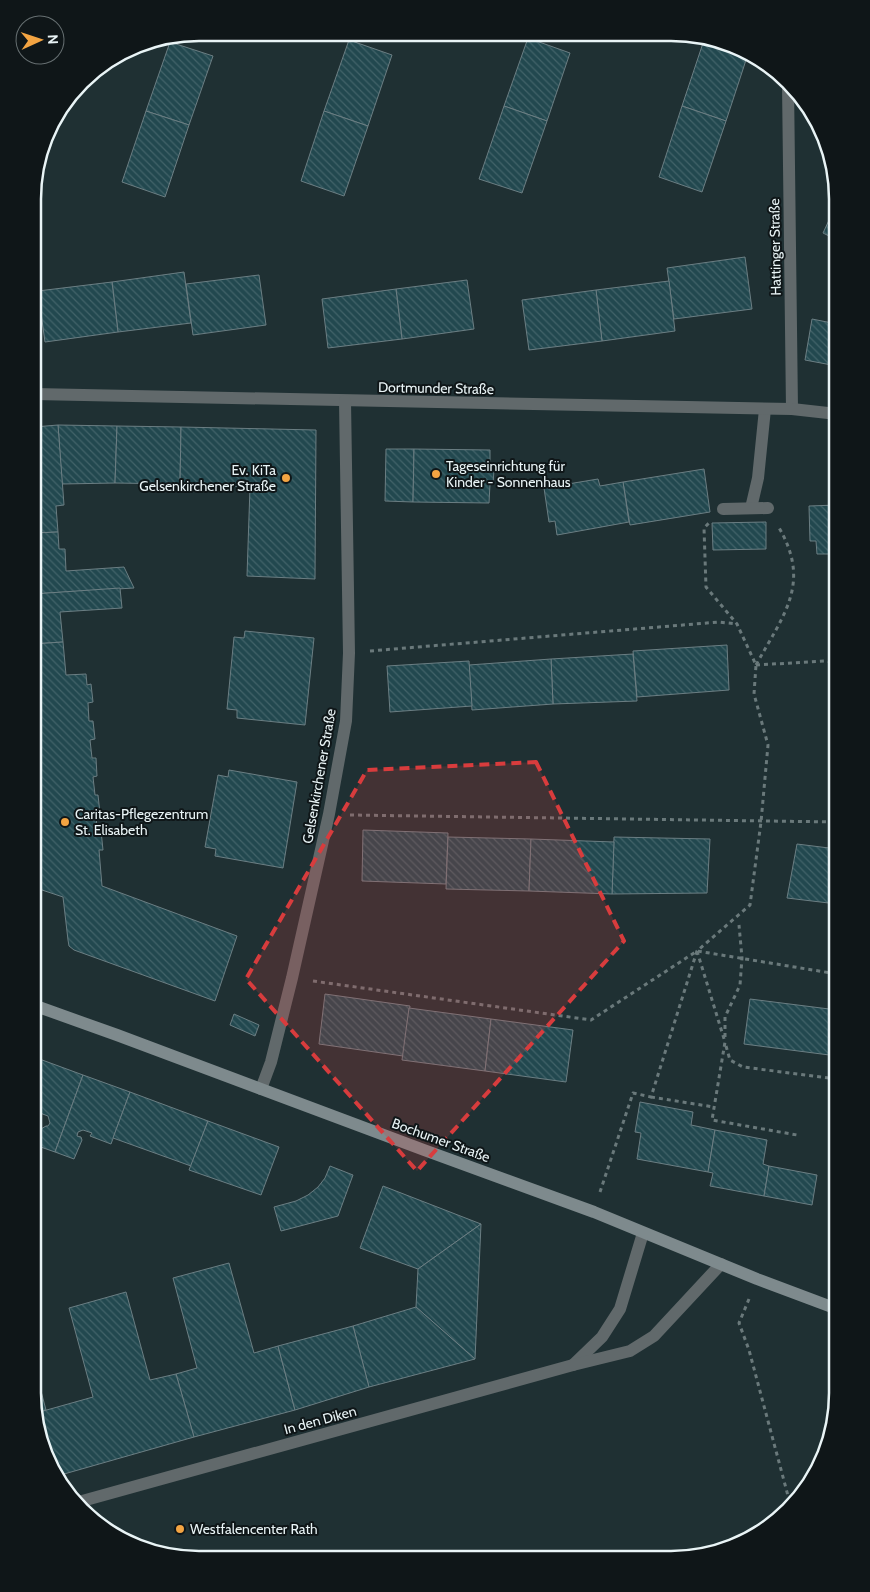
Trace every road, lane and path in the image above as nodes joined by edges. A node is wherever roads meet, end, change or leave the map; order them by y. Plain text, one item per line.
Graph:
1 (788, 93) edge
2 (41, 394) edge
3 (345, 401) junction
4 (765, 409) junction
5 (792, 409) junction
6 (829, 413) edge
7 (751, 508) junction
8 (768, 508) joint
9 (722, 509) joint
10 (737, 624) junction
11 (349, 653) junction
12 (829, 661) edge
13 (756, 666) junction
14 (329, 814) junction
15 (761, 822) junction
16 (828, 822) edge
17 (739, 925) dead end
18 (697, 951) junction
19 (742, 958) junction
20 (828, 973) edge
21 (292, 978) junction
22 (41, 1008) edge
23 (725, 1042) junction
24 (828, 1078) edge
25 (261, 1089) junction
26 (651, 1097) junction
27 (714, 1107) junction
28 (797, 1134) dead end
29 (594, 1212) junction
30 (644, 1233) junction
31 (721, 1264) junction
32 (757, 1279) junction
33 (828, 1305) edge
34 (573, 1365) junction
35 (789, 1498) edge
36 (83, 1501) edge

1 - 5 street, Hattinger Straße
2 - 3 street, Dortmunder Straße
3 - 4 street, Dortmunder Straße
3 - 11 street, Gelsenkirchener Straße
4 - 5 street, Dortmunder Straße
4 - 7 street
5 - 6 street, Dortmunder Straße
7 - 8 street
7 - 9 street
8 - 13 path
9 - 10 path
10 - 11 path
10 - 13 path
11 - 14 street, Gelsenkirchener Straße
12 - 13 path
13 - 15 path
14 - 15 path
14 - 21 street, Gelsenkirchener Straße
15 - 16 path
15 - 18 path
17 - 19 path
18 - 19 path
18 - 21 path
18 - 23 path
18 - 26 path
19 - 20 path
19 - 23 path
21 - 25 street, Gelsenkirchener Straße
22 - 25 street, Bochumer Straße
23 - 24 path
23 - 27 path
25 - 29 street, Bochumer Straße
26 - 27 path
26 - 29 path
27 - 28 path
29 - 30 street, Bochumer Straße
30 - 31 street, Bochumer Straße
30 - 34 street, In den Diken
31 - 32 street, Bochumer Straße
31 - 34 street, In den Diken
32 - 33 street, Bochumer Straße
32 - 35 path
34 - 36 street, In den Diken

